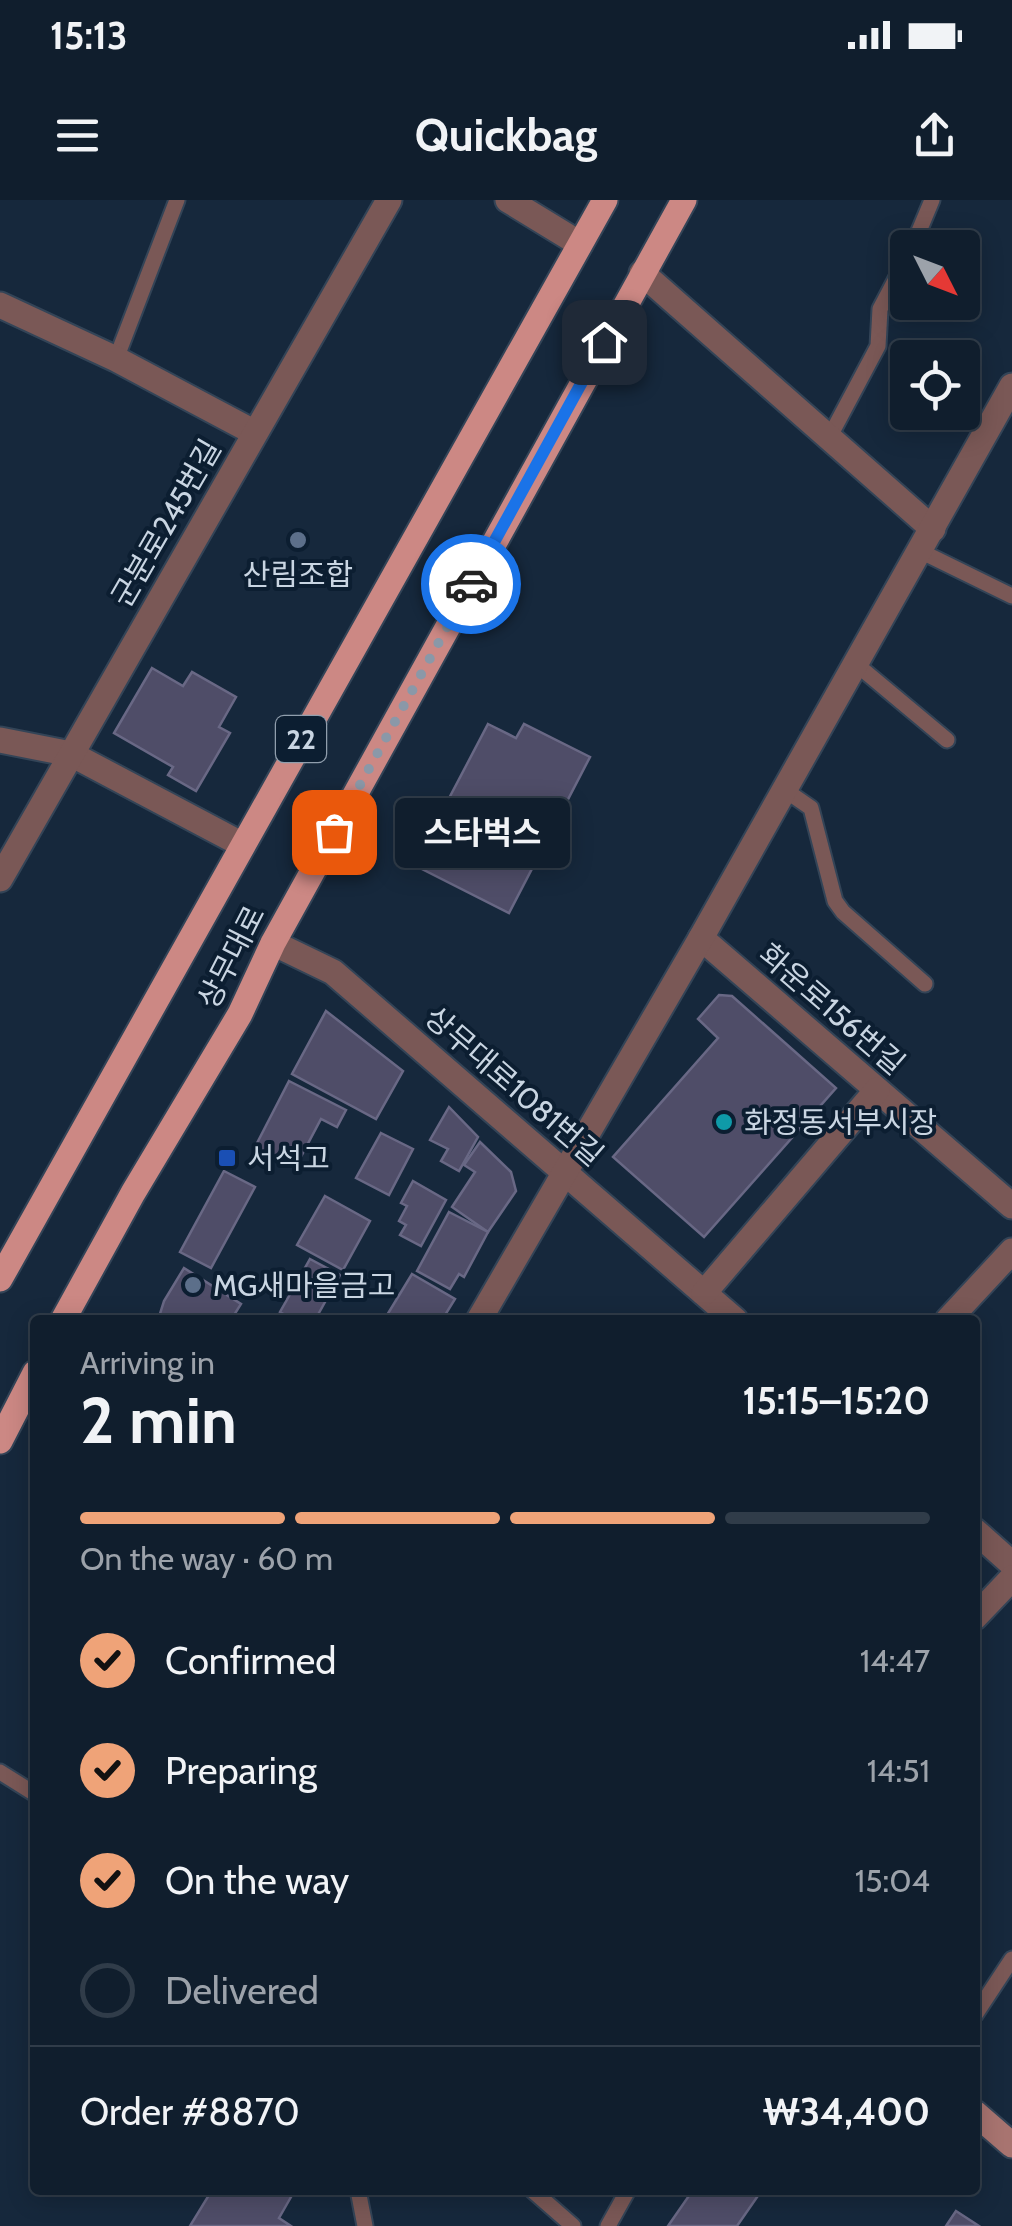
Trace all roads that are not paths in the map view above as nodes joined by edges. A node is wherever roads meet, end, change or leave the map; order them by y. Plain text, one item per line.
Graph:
1 (178, 200) edge
2 (389, 200) edge
3 (508, 200) edge
4 (604, 200) edge
5 (684, 200) edge
6 (932, 200) edge
7 (920, 230) edge
8 (580, 244) junction
9 (642, 272) junction
10 (890, 290) edge
11 (0, 305) edge
12 (116, 359) junction
13 (1012, 386) edge
14 (255, 432) junction
15 (829, 438) junction
16 (926, 540) junction
17 (1012, 596) edge
18 (856, 664) junction
19 (0, 740) edge
20 (947, 740) dead end
21 (72, 754) junction
22 (785, 790) junction
23 (242, 844) junction
24 (0, 879) edge
25 (701, 938) junction
26 (273, 944) junction
27 (925, 984) dead end
28 (877, 1090) junction
29 (564, 1172) junction
30 (1012, 1206) edge
31 (1012, 1251) edge
32 (0, 1279) edge
33 (704, 1293) junction
34 (65, 1315) edge
35 (482, 1315) edge
36 (728, 1315) edge
37 (953, 1315) edge
38 (30, 1382) edge
39 (0, 1441) edge
40 (980, 1535) edge
41 (1012, 1564) edge
42 (1012, 1578) edge
43 (980, 1612) edge
44 (0, 1772) edge
45 (30, 1791) edge
46 (1012, 1959) edge
47 (980, 2007) edge
48 (980, 2117) edge
49 (1012, 2144) edge
50 (359, 2195) edge
51 (538, 2195) edge
52 (625, 2195) edge
53 (365, 2226) edge
54 (573, 2226) edge
55 (608, 2226) edge

1 - 12 lane
2 - 14 street, 군분로245번길
3 - 8 street
4 - 8 main road, 상무대로 / 22
5 - 9 main road, 상무대로 / 22
6 - 7 lane
8 - 23 main road, 상무대로 / 22
9 - 15 street
9 - 26 main road, 상무대로 / 22
10 - 15 lane
11 - 12 street
12 - 14 street
13 - 16 street
14 - 21 street, 군분로245번길
15 - 16 street
16 - 17 lane
16 - 18 street
18 - 20 lane
18 - 22 street
19 - 21 street
21 - 23 street
21 - 24 street, 군분로245번길
22 - 25 street
22 - 27 lane
23 - 32 main road, 상무대로 / 22
25 - 28 street, 화운로156번길
25 - 29 street
26 - 29 street, 상무대로1081번길
26 - 34 main road, 상무대로 / 22
28 - 30 street, 화운로156번길
28 - 33 street
29 - 33 street, 상무대로1081번길
29 - 35 street
31 - 37 street
33 - 36 street, 상무대로1081번길
38 - 39 main road
40 - 41 street
42 - 43 street
44 - 45 lane
46 - 47 lane
48 - 49 street
50 - 53 lane
51 - 54 lane
52 - 55 lane

